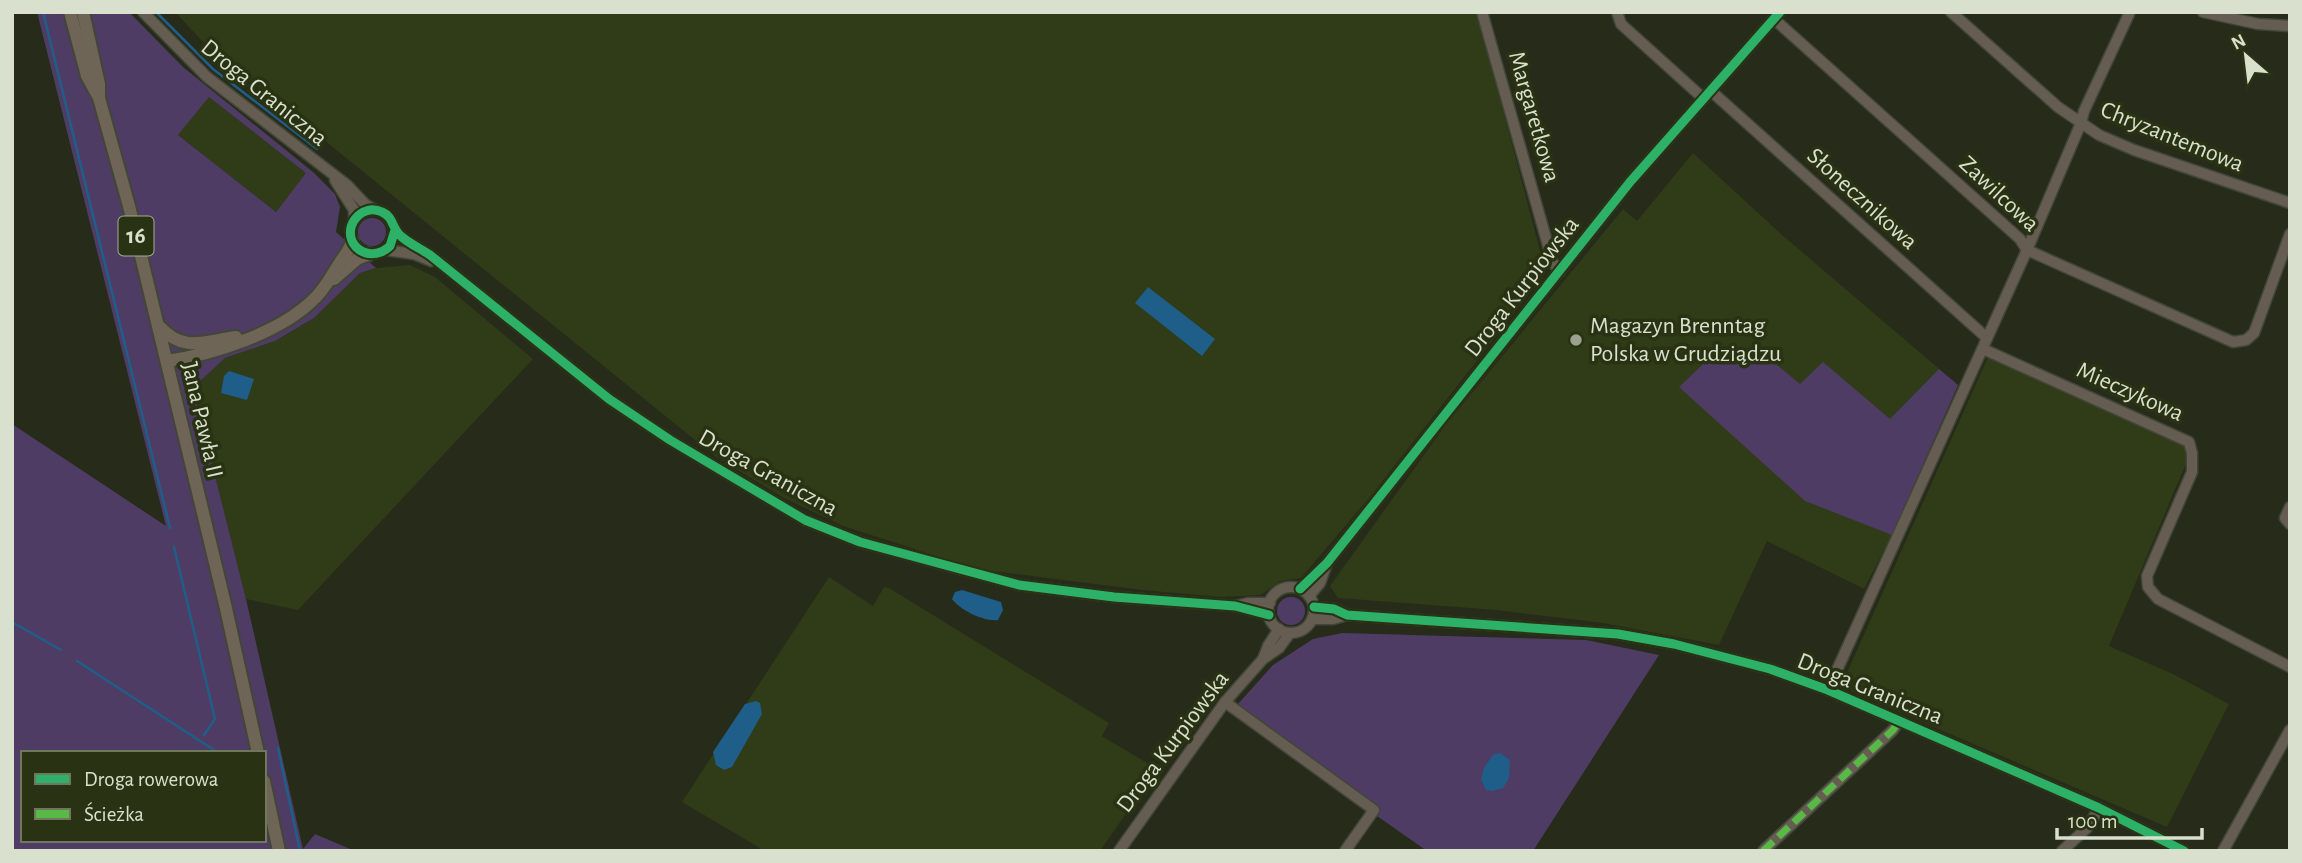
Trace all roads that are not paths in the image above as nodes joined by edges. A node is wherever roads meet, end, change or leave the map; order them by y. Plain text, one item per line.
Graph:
1 (70, 12) edge
2 (83, 12) edge
3 (143, 12) edge
4 (1482, 12) edge
5 (1617, 12) edge
6 (1951, 12) edge
7 (2203, 12) edge
8 (2130, 13) edge
9 (1777, 16) edge
10 (2290, 26) edge
11 (1707, 95) junction
12 (99, 98) junction
13 (2081, 123) junction
14 (331, 174) junction
15 (2290, 203) edge
16 (373, 209) junction
17 (354, 220) junction
18 (395, 230) junction
19 (2290, 234) edge
20 (352, 241) junction
21 (386, 250) junction
22 (2027, 250) junction
23 (369, 254) junction
24 (438, 263) junction
25 (1560, 271) junction
26 (326, 286) junction
27 (158, 325) junction
28 (254, 335) junction
29 (1985, 343) junction
30 (167, 361) junction
31 (2290, 507) edge
32 (2287, 521) edge
33 (1304, 592) junction
34 (1270, 603) junction
35 (1235, 606) junction
36 (1314, 607) junction
37 (1269, 615) junction
38 (1347, 615) junction
39 (1312, 619) junction
40 (1284, 631) junction
41 (2290, 667) edge
42 (1828, 690) junction
43 (1225, 702) junction
44 (1899, 721) junction
45 (2290, 730) edge
46 (258, 751) edge
47 (266, 790) edge
48 (2099, 808) junction
49 (279, 851) edge
50 (1119, 851) edge
51 (1345, 851) edge
52 (1763, 851) edge
53 (2062, 851) edge
54 (2184, 851) edge
55 (2223, 851) edge

1 - 12 main road, Jana Pawła II / 16
2 - 12 main road, Jana Pawła II / 16
3 - 14 street, Droga Graniczna
4 - 25 street, Margaretkowa
5 - 11 street, Słonecznikowa
6 - 13 street, Chryzantemowa
7 - 10 street
8 - 13 street
9 - 11 street, Droga Kurpiowska
9 - 22 street, Zawilcowa
11 - 25 street, Droga Kurpiowska
11 - 29 street, Słonecznikowa
12 - 27 main road, Jana Pawła II / 16
13 - 15 street, Chryzantemowa
13 - 22 street
14 - 16 street, Droga Graniczna
14 - 17 street, Droga Graniczna
16 - 17 street
16 - 18 street
17 - 20 street
18 - 21 street
18 - 24 street, Droga Graniczna
19 - 22 street, Zawilcowa
20 - 23 street
20 - 26 main road
21 - 23 street
21 - 24 street, Droga Graniczna
22 - 29 street
23 - 26 main road
24 - 35 street, Droga Graniczna
25 - 33 street, Droga Kurpiowska
26 - 28 main road
27 - 28 main road
27 - 30 main road, Jana Pawła II / 16
28 - 30 main road
29 - 41 street, Mieczykowa
29 - 42 street
30 - 46 main road, Jana Pawła II / 16
31 - 32 street
33 - 34 street
33 - 36 street
34 - 35 street, Droga Graniczna
34 - 37 street
35 - 37 street, Droga Graniczna
36 - 38 street, Droga Graniczna
36 - 39 street
37 - 40 street
38 - 39 street, Droga Graniczna
38 - 42 street, Droga Graniczna
39 - 40 street
40 - 43 street, Droga Kurpiowska
42 - 44 street, Droga Graniczna
43 - 50 street, Droga Kurpiowska
43 - 51 street
44 - 48 street, Droga Graniczna
44 - 52 street
45 - 55 street
47 - 49 main road
48 - 53 street
48 - 54 street, Droga Graniczna

